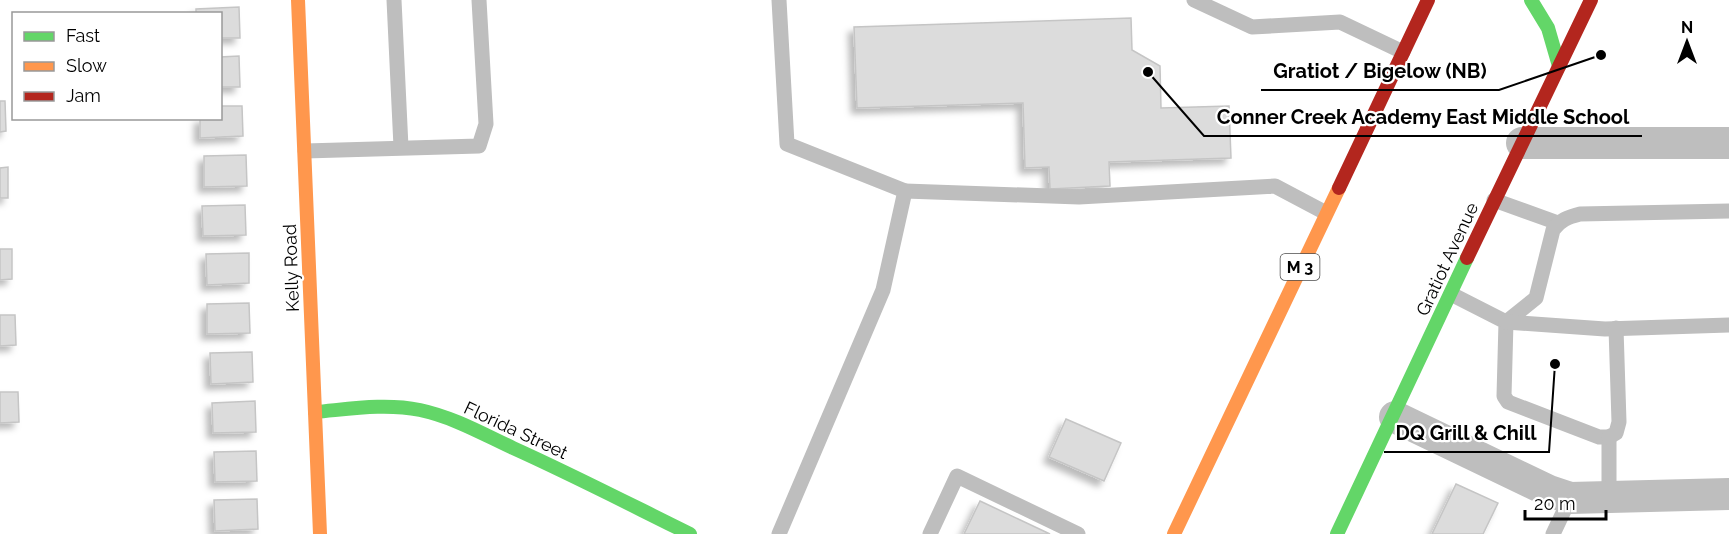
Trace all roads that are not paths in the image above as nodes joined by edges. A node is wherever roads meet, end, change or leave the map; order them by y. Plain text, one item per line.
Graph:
1 (298, 0) edge
2 (394, 0) edge
3 (479, 0) edge
4 (779, 0) edge
5 (1194, 0) edge
6 (1428, 0) edge
7 (1531, 0) edge
8 (1591, 0) edge
9 (1403, 52) junction
10 (1559, 66) junction
11 (1522, 143) junction
12 (1729, 143) edge
13 (401, 147) junction
14 (305, 151) junction
15 (905, 191) junction
16 (1494, 200) junction
17 (1729, 211) edge
18 (1326, 213) junction
19 (1558, 223) junction
20 (1450, 294) junction
21 (1506, 322) junction
22 (1729, 325) edge
23 (1616, 328) junction
24 (315, 412) junction
25 (1395, 417) junction
26 (1608, 437) junction
27 (1729, 494) edge
28 (1609, 497) junction
29 (1570, 498) junction
30 (320, 534) edge
31 (690, 534) edge
32 (779, 534) edge
33 (930, 534) edge
34 (1078, 534) edge
35 (1174, 534) edge
36 (1337, 534) edge
37 (1553, 534) edge

1 - 14 main road, Kelly Road
2 - 13 lane
3 - 13 lane
4 - 15 lane
5 - 9 lane
6 - 9 main road, M 3
7 - 10 main road
8 - 10 main road, Gratiot Avenue
9 - 18 main road, M 3
10 - 11 main road, Gratiot Avenue
11 - 12 street
11 - 16 main road, Gratiot Avenue
13 - 14 lane
14 - 24 main road, Kelly Road
15 - 18 lane
15 - 32 lane
16 - 19 lane
16 - 20 main road, Gratiot Avenue
17 - 19 lane
18 - 35 main road, M 3
19 - 21 lane
20 - 21 lane
20 - 25 main road, Gratiot Avenue
21 - 23 lane
21 - 26 lane
22 - 23 lane
23 - 26 lane
24 - 30 main road, Kelly Road
24 - 31 main road, Florida Street
25 - 29 street
25 - 36 main road, Gratiot Avenue
26 - 28 lane
27 - 28 street
28 - 29 street
29 - 37 lane
33 - 34 lane

